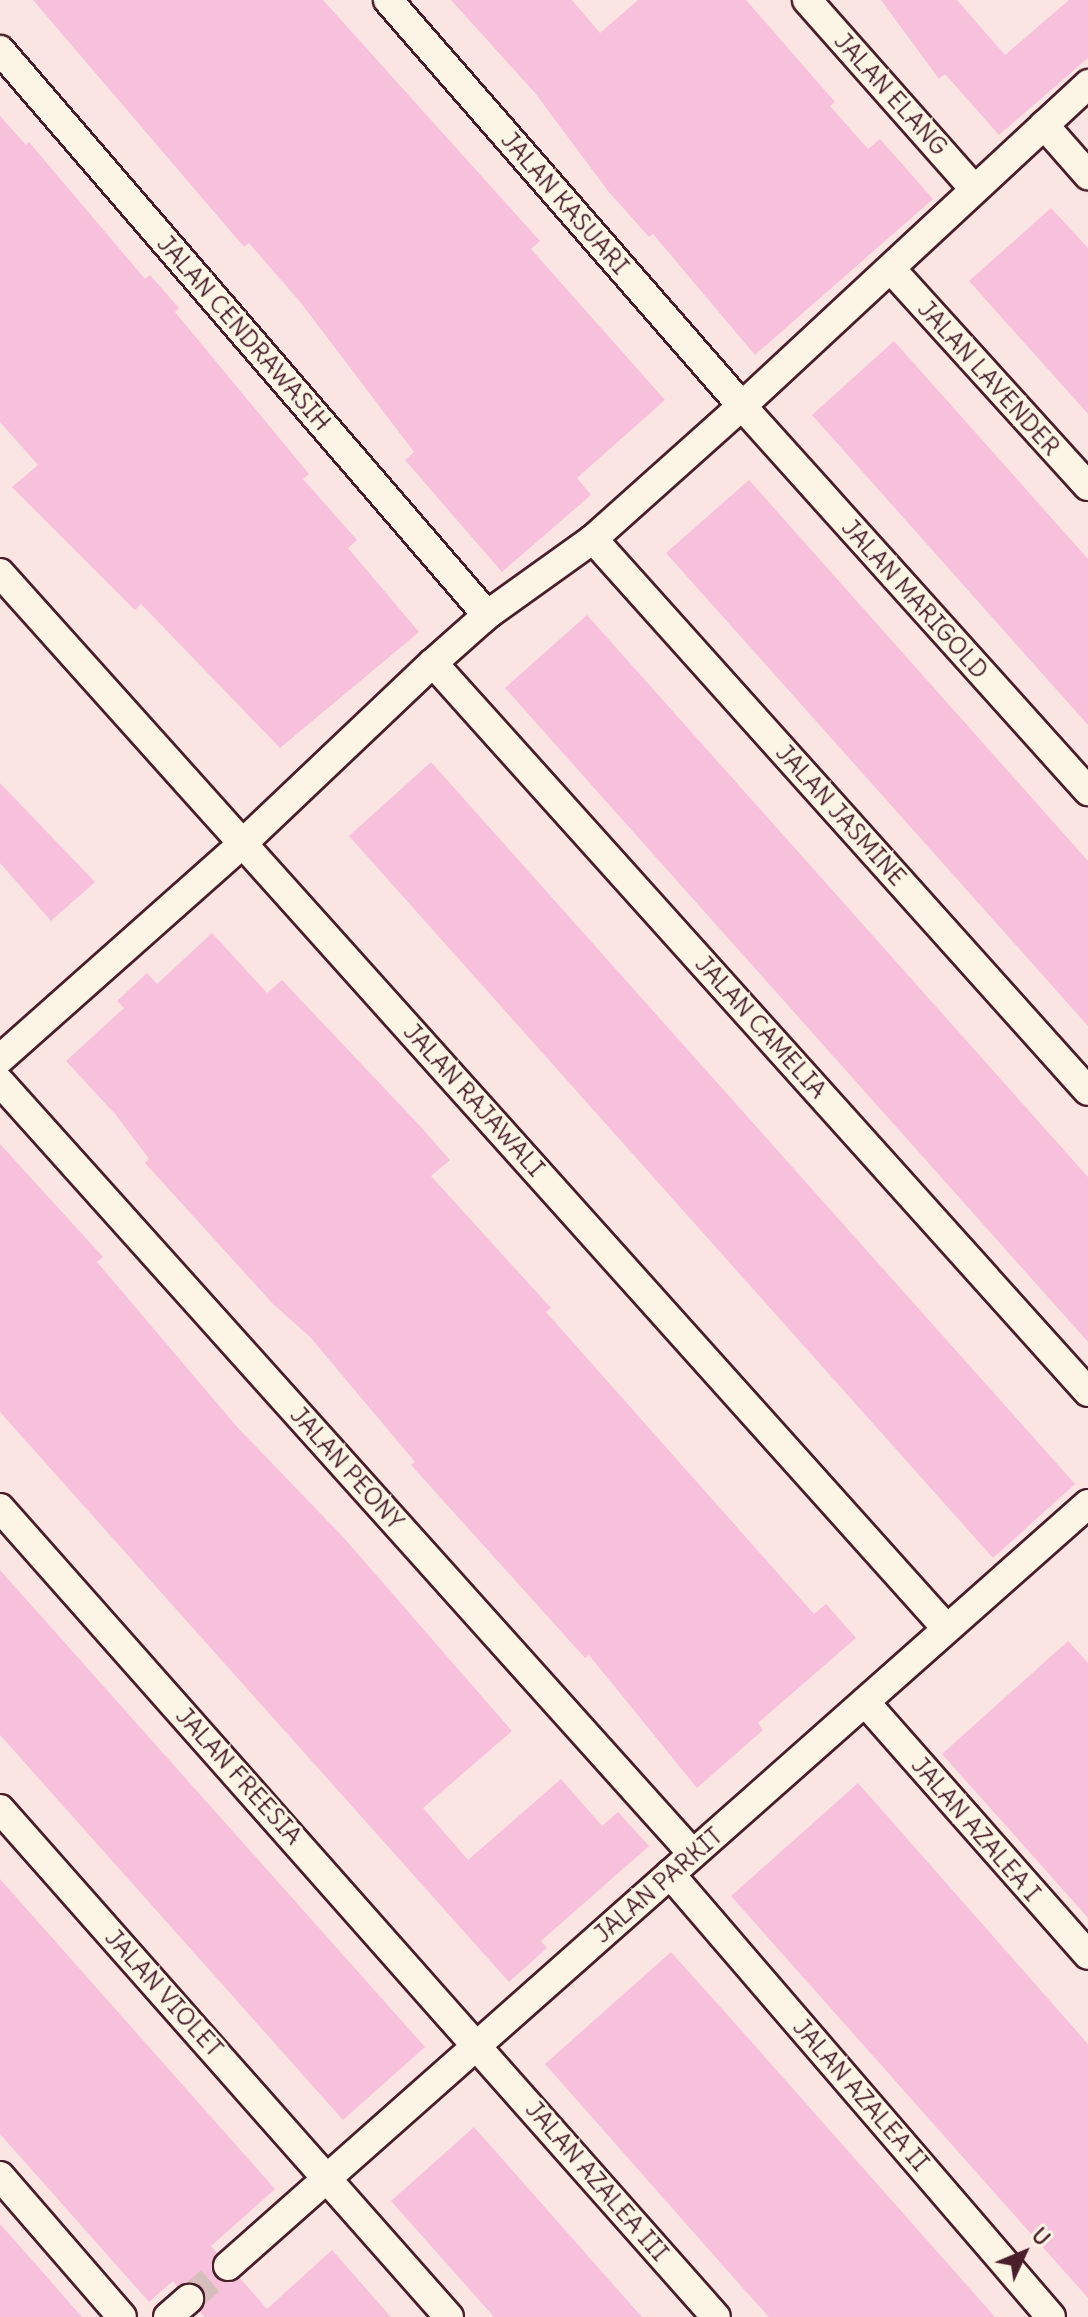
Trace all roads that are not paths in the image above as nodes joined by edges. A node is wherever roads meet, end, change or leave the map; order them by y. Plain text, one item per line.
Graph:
1 (388, 0) edge
2 (807, 0) edge
3 (0, 50) edge
4 (1088, 84) edge
5 (1044, 125) junction
6 (1088, 175) edge
7 (974, 189) junction
8 (891, 269) junction
9 (742, 406) junction
10 (1088, 486) edge
11 (593, 539) junction
12 (0, 573) edge
13 (487, 615) junction
14 (433, 663) junction
15 (1088, 791) edge
16 (243, 843) junction
17 (0, 1059) edge
18 (0, 1082) edge
19 (1088, 1091) edge
20 (1088, 1392) edge
21 (0, 1508) edge
22 (1084, 1515) edge
23 (947, 1629) junction
24 (865, 1702) junction
25 (0, 1809) edge
26 (693, 1854) junction
27 (670, 1874) junction
28 (1088, 1955) edge
29 (477, 2045) junction
30 (0, 2176) edge
31 (327, 2177) junction
32 (228, 2266) tunnel mouth
33 (122, 2317) edge
34 (449, 2317) edge
35 (716, 2317) edge
36 (1051, 2317) edge

1 - 9 street, JALAN KASUARI
2 - 7 street, JALAN ELANG
3 - 13 street, JALAN CENDRAWASIH
4 - 5 street
5 - 6 street
5 - 7 street
7 - 8 street
8 - 9 street
8 - 10 street, JALAN LAVENDER
9 - 11 street
9 - 15 street, JALAN MARIGOLD
11 - 13 street
11 - 19 street, JALAN JASMINE
12 - 16 street, JALAN RAJAWALI
13 - 14 street
14 - 16 street
14 - 20 street, JALAN CAMELIA
16 - 17 street
16 - 23 street, JALAN RAJAWALI
18 - 26 street, JALAN PEONY
21 - 29 street, JALAN FREESIA
22 - 23 street, JALAN PARKIT
23 - 24 street, JALAN PARKIT
24 - 26 street, JALAN PARKIT
24 - 28 street, JALAN AZALEA I
25 - 31 street, JALAN VIOLET
26 - 27 street, JALAN PARKIT
27 - 29 street, JALAN PARKIT
27 - 36 street, JALAN AZALEA II
29 - 31 street, JALAN PARKIT
29 - 35 street, JALAN AZALEA III
30 - 33 street
31 - 32 street, JALAN PARKIT
31 - 34 street, JALAN VIOLET

